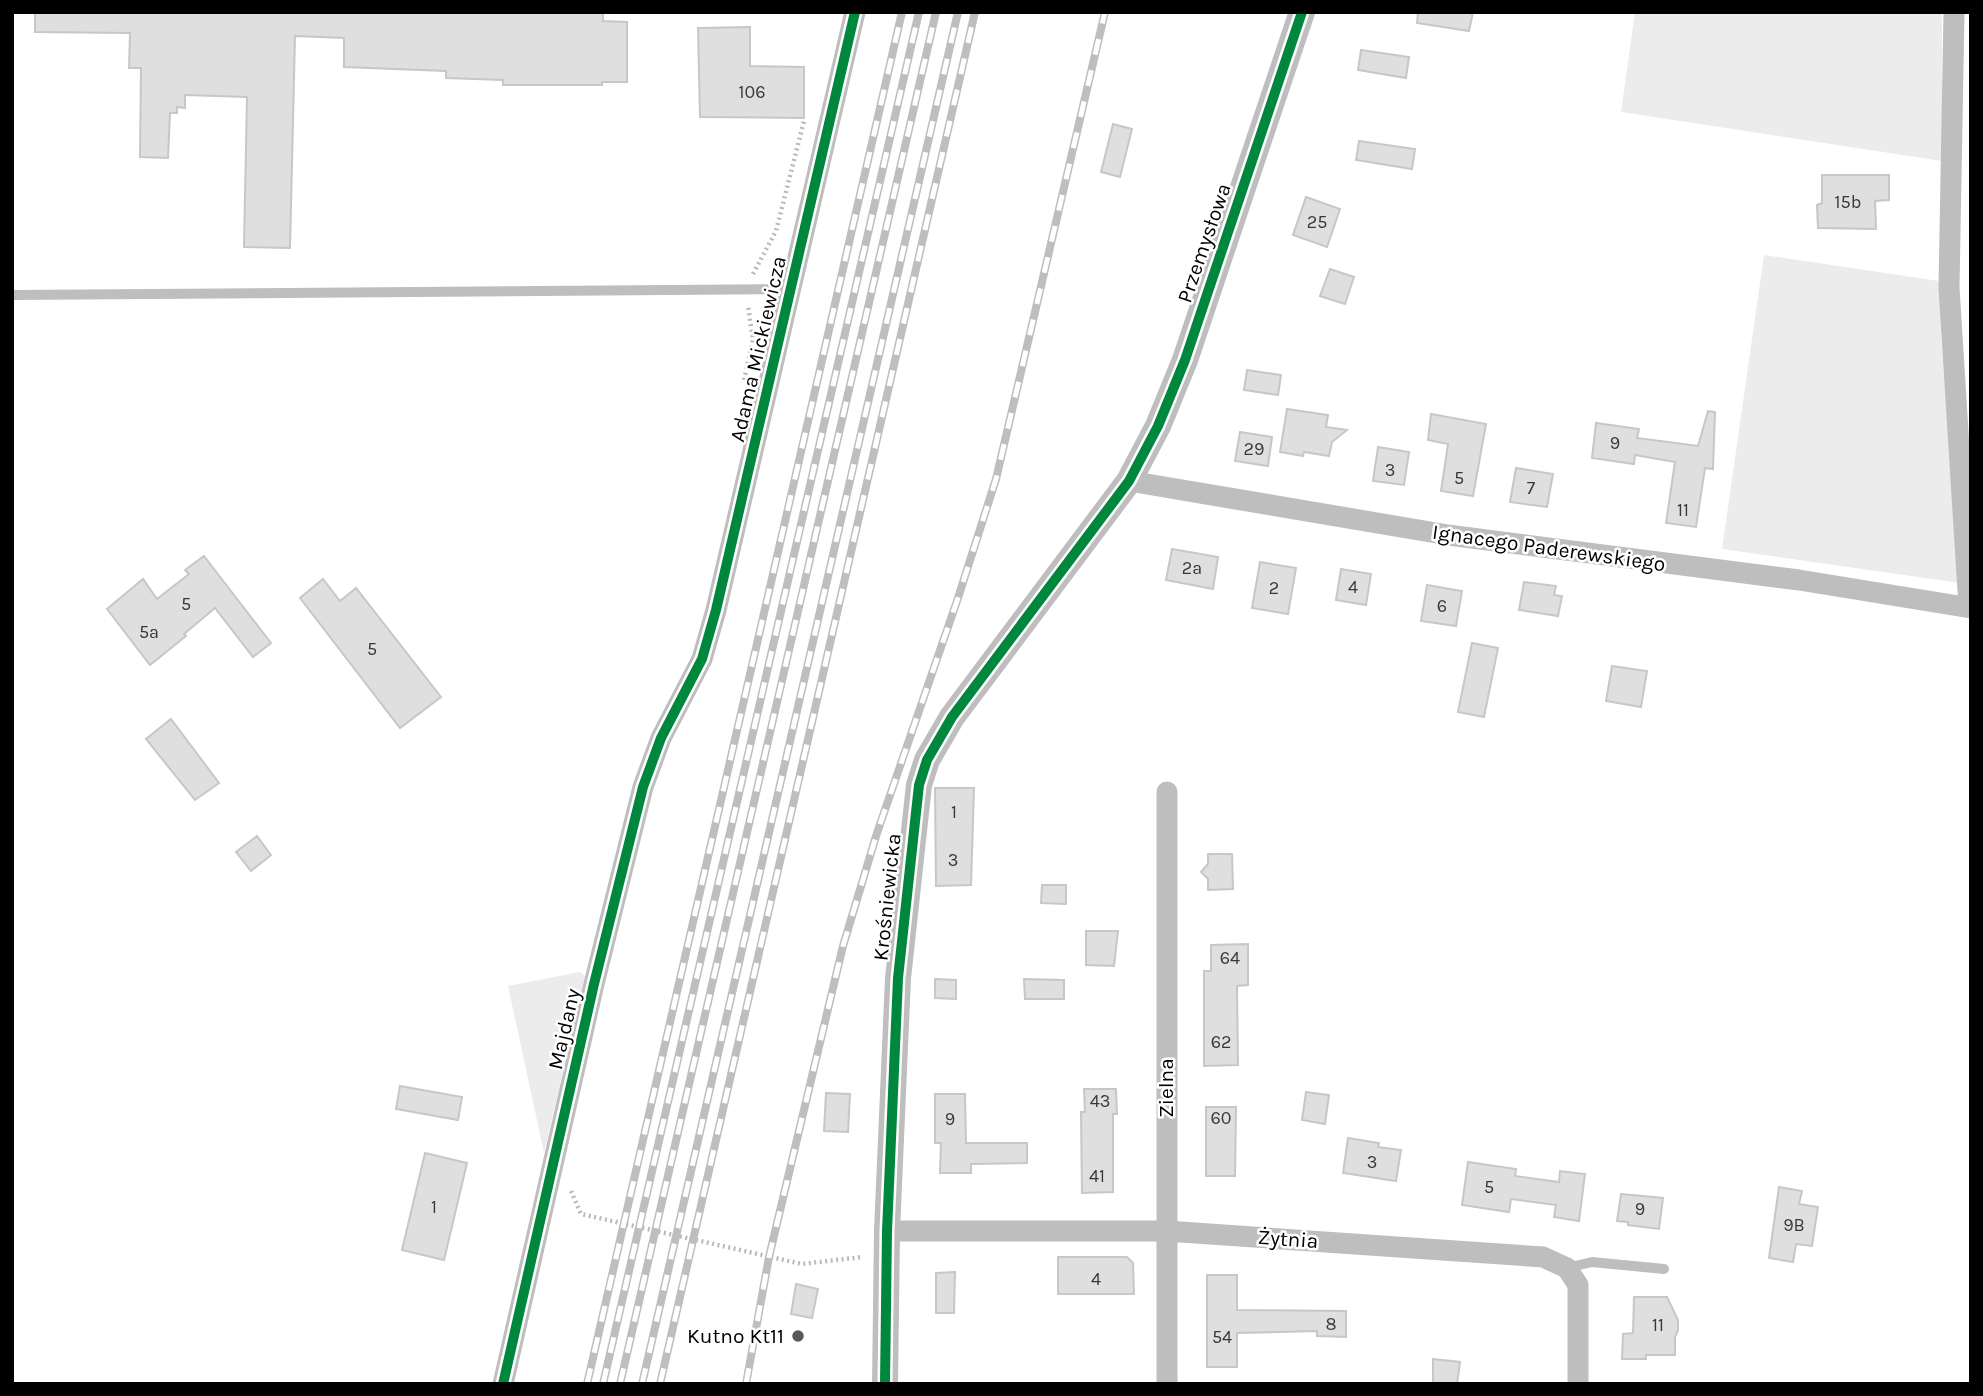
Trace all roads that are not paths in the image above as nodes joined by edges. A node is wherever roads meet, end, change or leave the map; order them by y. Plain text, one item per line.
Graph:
1 (855, 12) edge
2 (1302, 12) edge
3 (1954, 12) edge
4 (793, 289) junction
5 (12, 295) edge
6 (1129, 481) junction
7 (1970, 608) edge
8 (686, 691) joint
9 (1167, 792) dead end
10 (1166, 1231) junction
11 (887, 1244) junction
12 (1567, 1268) junction
13 (1664, 1269) dead end
14 (503, 1384) edge
15 (885, 1384) edge
16 (1167, 1384) edge
17 (1578, 1384) edge

1 - 4 street, Adama Mickiewicza
2 - 6 street, Przemysłowa
3 - 7 street, Ignacego Paderewskiego
4 - 5 lane
4 - 8 street, Adama Mickiewicza
6 - 7 street, Ignacego Paderewskiego
6 - 11 street, Krośniewicka
8 - 14 street, Majdany
9 - 10 street, Zielna
10 - 11 street, Żytnia
10 - 12 street, Żytnia
10 - 16 street, Zielna
11 - 15 street, Krośniewicka
12 - 13 lane
12 - 17 street

